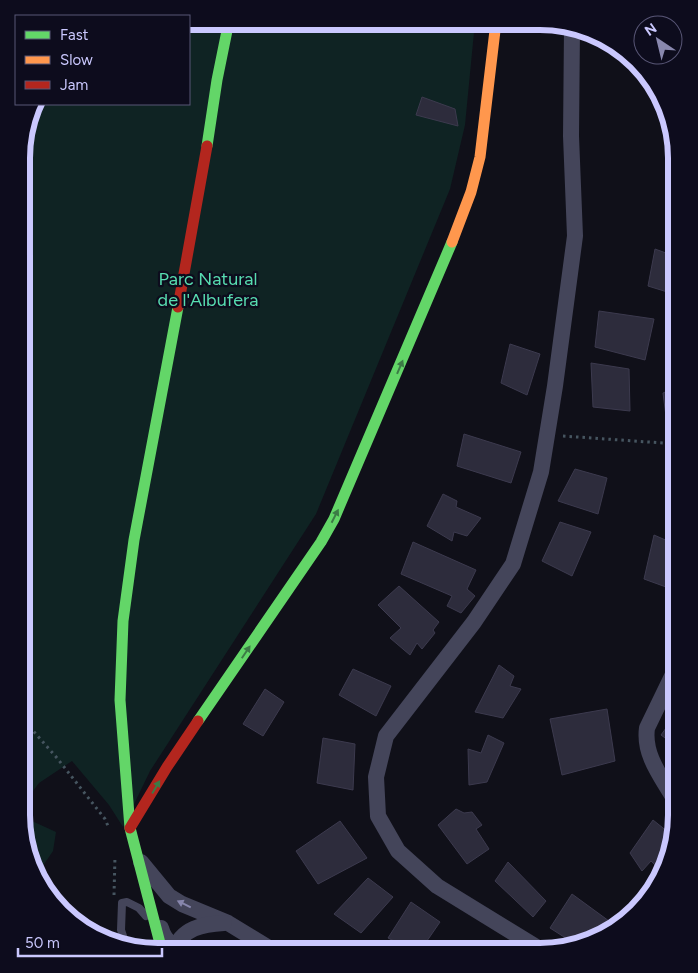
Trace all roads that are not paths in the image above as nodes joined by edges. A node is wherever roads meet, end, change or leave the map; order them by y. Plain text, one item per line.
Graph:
1 (216, 30) edge
2 (227, 30) edge
3 (495, 30) edge
4 (572, 34) edge
5 (217, 80) junction
6 (668, 684) edge
7 (668, 788) edge
8 (130, 828) junction
9 (140, 863) junction
10 (228, 923) junction
11 (156, 926) junction
12 (124, 938) edge
13 (170, 943) edge
14 (170, 943) edge
15 (179, 943) edge
16 (261, 943) edge
17 (530, 943) edge

1 - 5 main road
2 - 5 main road
8 -> 3 main road
4 - 17 street
5 - 8 main road
6 - 7 street
8 - 9 main road
10 -> 9 street
9 - 11 main road
9 - 13 street
10 - 15 street
10 - 16 street
11 - 12 lane
11 - 14 main road

